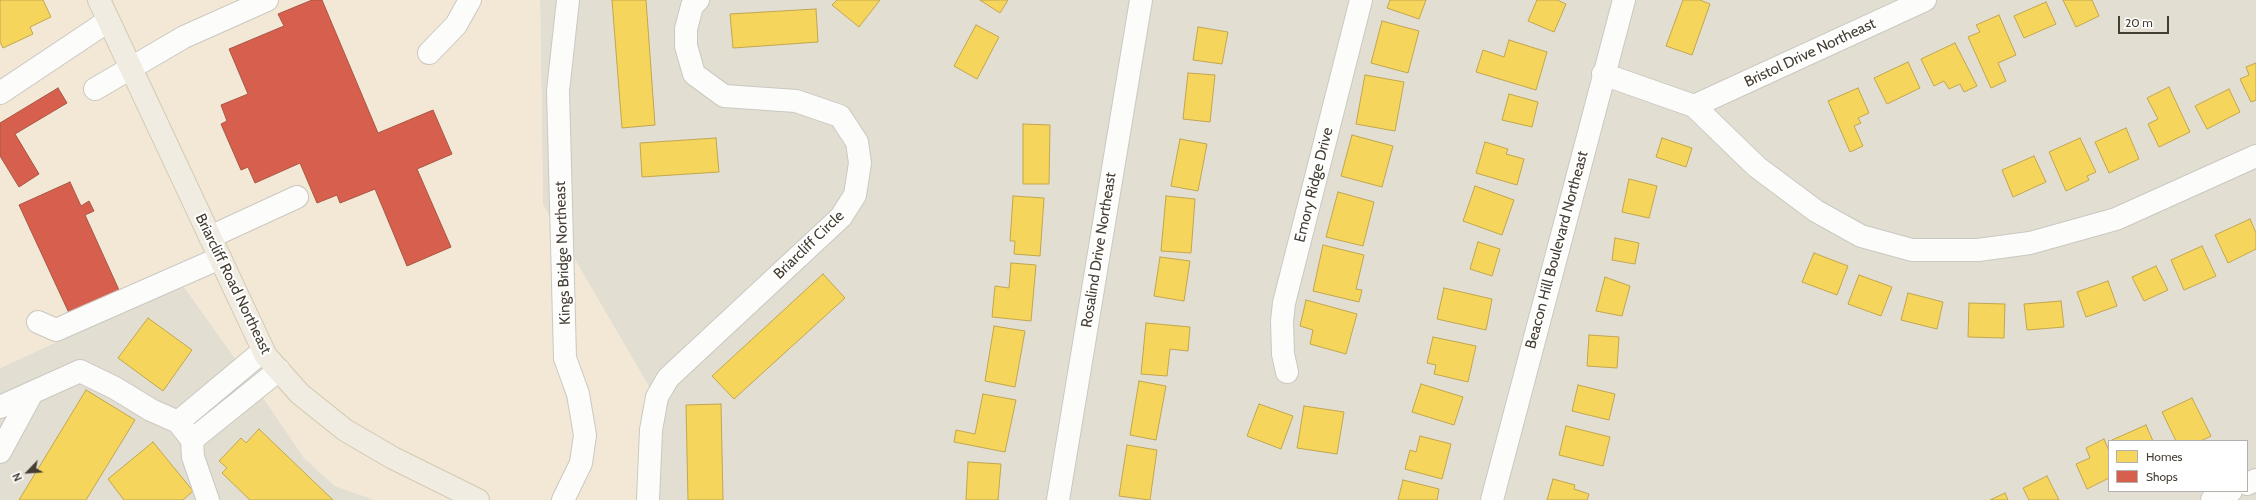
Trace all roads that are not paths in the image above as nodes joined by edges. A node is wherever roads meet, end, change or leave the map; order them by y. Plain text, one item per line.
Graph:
1 (99, 0) edge
2 (267, 0) edge
3 (470, 0) edge
4 (568, 0) edge
5 (698, 0) edge
6 (1141, 0) edge
7 (1361, 0) edge
8 (1624, 0) edge
9 (1925, 0) edge
10 (108, 21) junction
11 (429, 53) dead end
12 (130, 67) junction
13 (1603, 74) junction
14 (2, 87) edge
15 (95, 89) dead end
16 (1694, 106) junction
17 (2256, 156) edge
18 (297, 197) dead end
19 (210, 237) junction
20 (220, 258) junction
21 (38, 322) dead end
22 (263, 351) junction
23 (279, 370) junction
24 (1287, 372) dead end
25 (32, 393) junction
26 (208, 397) junction
27 (0, 407) edge
28 (223, 415) junction
29 (178, 422) junction
30 (192, 440) junction
31 (0, 452) edge
32 (2229, 492) edge
33 (649, 498) edge
34 (208, 500) edge
35 (478, 500) edge
36 (563, 500) edge
37 (1058, 500) edge
38 (1492, 500) edge
39 (2212, 500) edge

1 - 10 main road, Briarcliff Road Northeast
2 - 12 street
3 - 11 street
4 - 36 street, Kings Bridge Northeast
5 - 33 street, Briarcliff Circle
6 - 37 street, Rosalind Drive Northeast
7 - 24 street, Emory Ridge Drive
8 - 13 street, Beacon Hill Boulevard Northeast
9 - 16 street, Bristol Drive Northeast
10 - 12 main road, Briarcliff Road Northeast
10 - 14 street
12 - 15 street
12 - 19 main road, Briarcliff Road Northeast
13 - 16 street
13 - 38 street, Beacon Hill Boulevard Northeast
16 - 17 street
18 - 19 street
19 - 20 main road, Briarcliff Road Northeast
20 - 21 street
20 - 22 main road, Briarcliff Road Northeast
22 - 23 main road, Briarcliff Road Northeast
22 - 26 street
23 - 28 street
23 - 35 main road, Briarcliff Road Northeast
25 - 27 street
25 - 29 street
25 - 31 street
26 - 28 street
26 - 29 street
28 - 30 street
29 - 30 street
30 - 34 street
32 - 39 street

